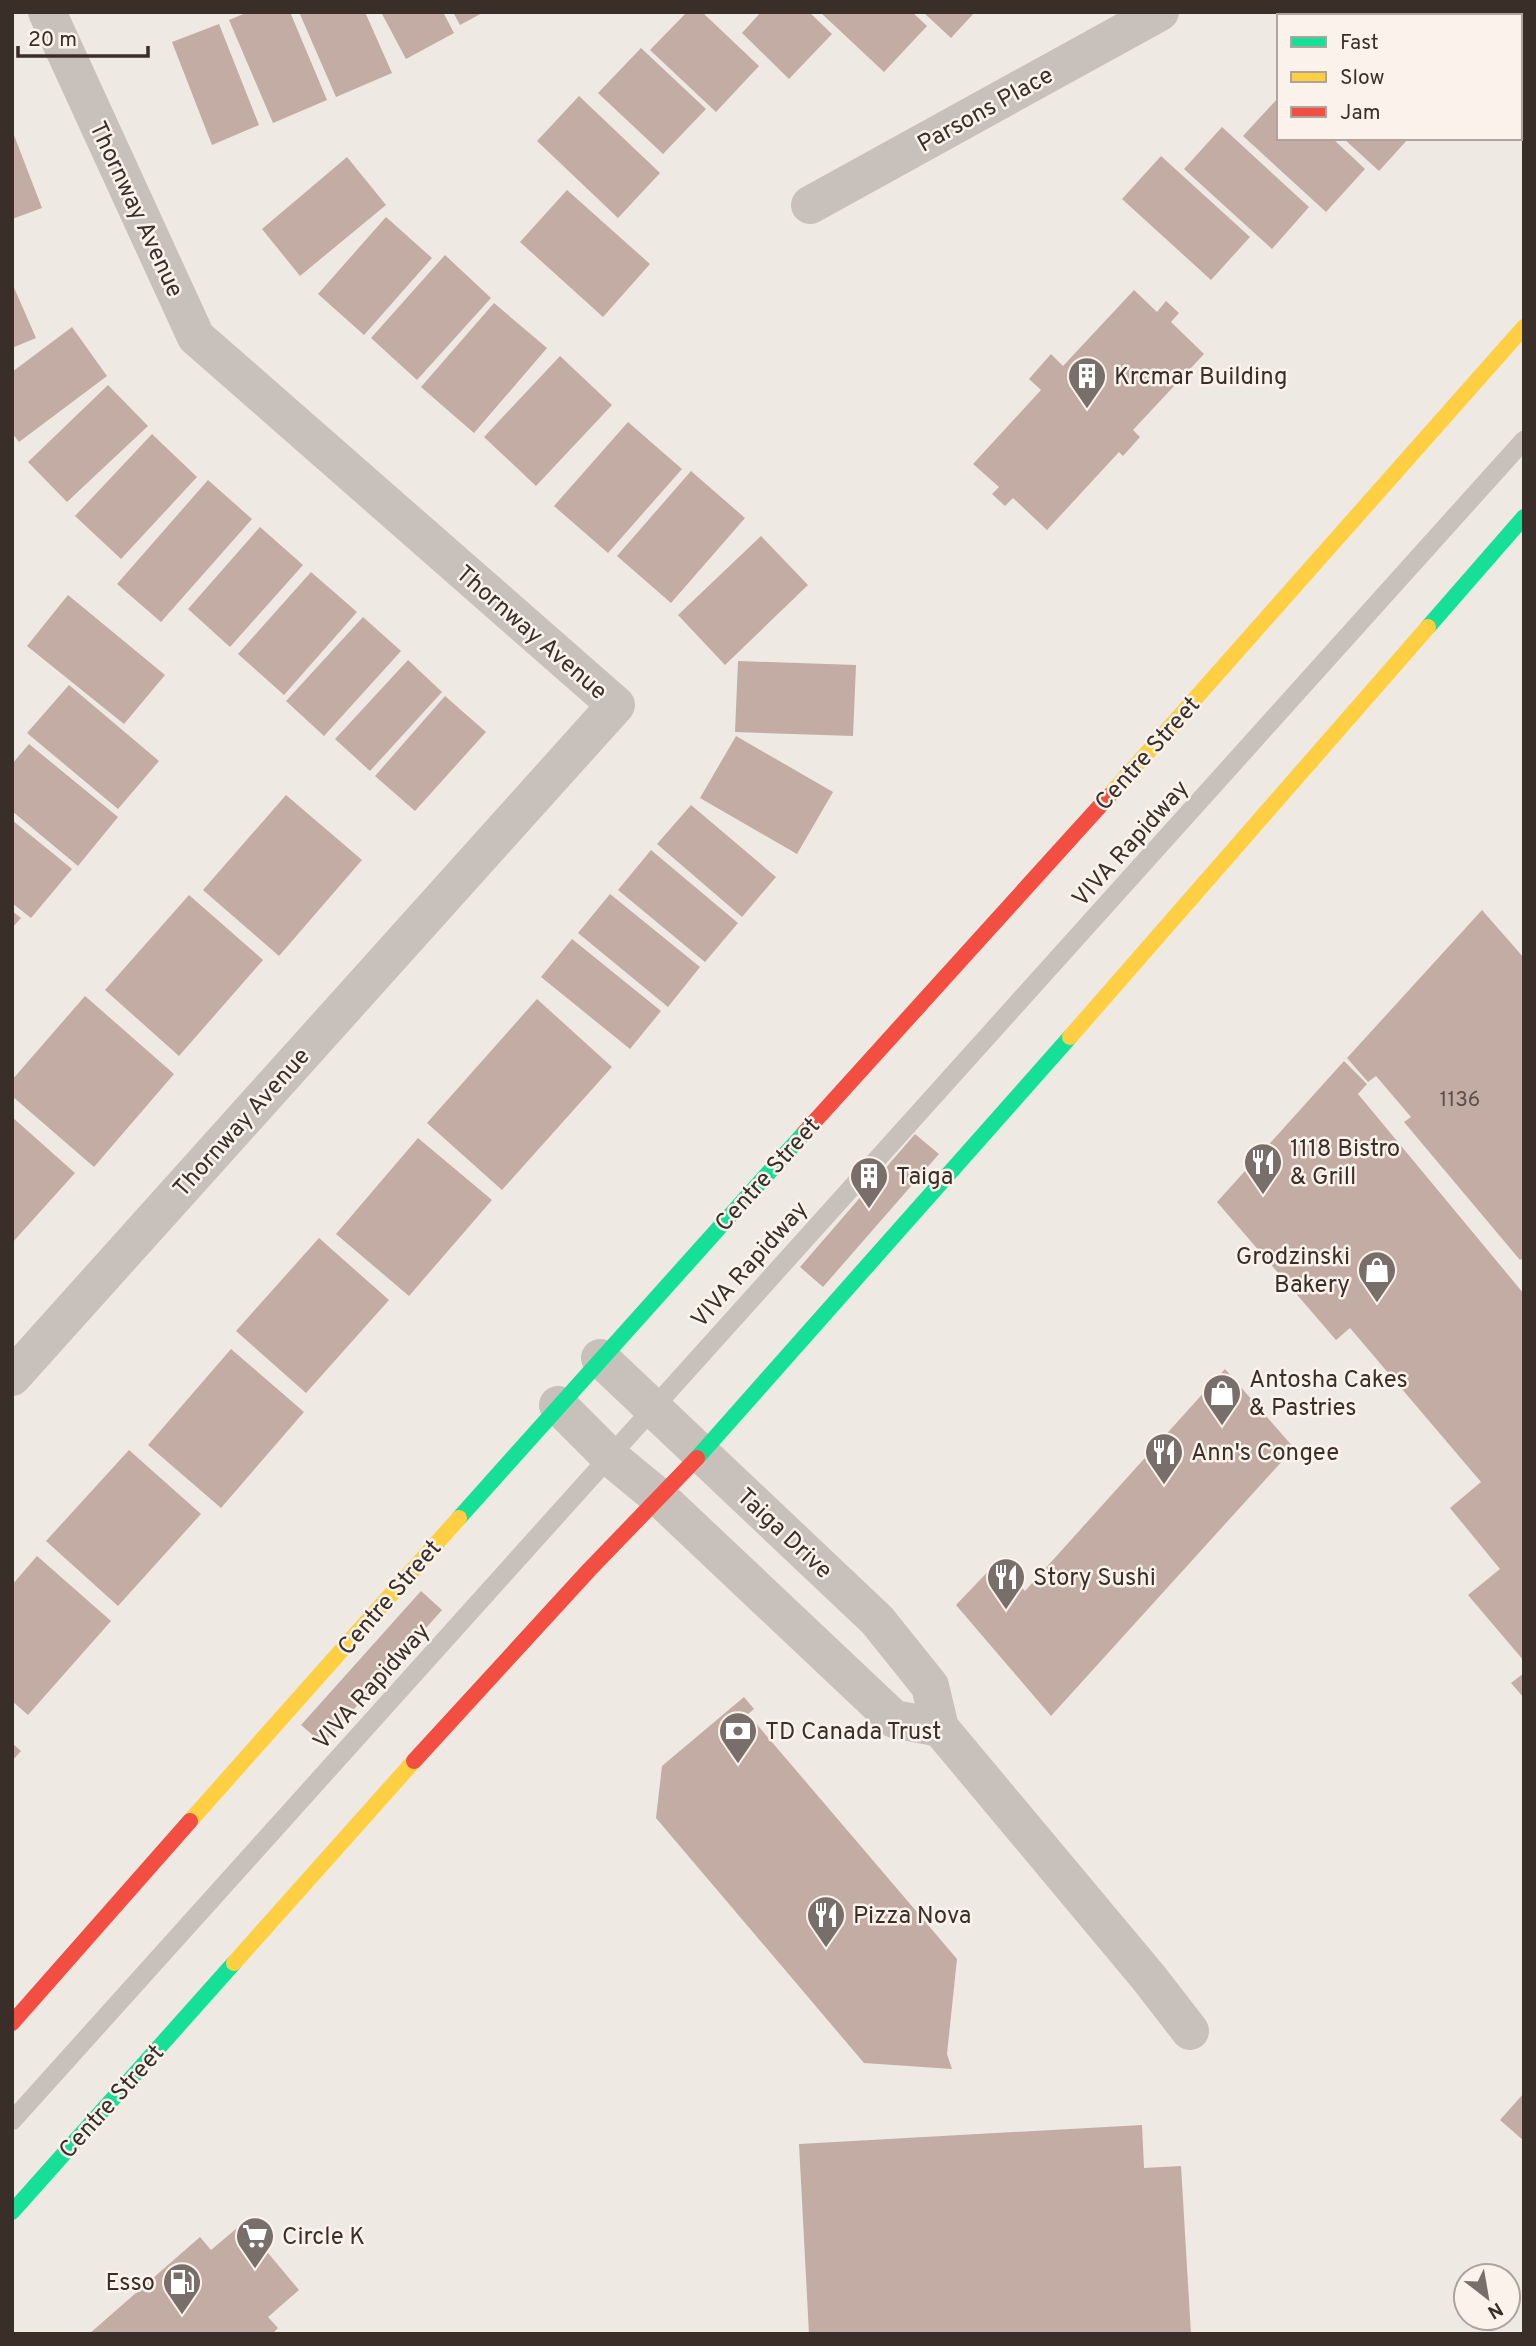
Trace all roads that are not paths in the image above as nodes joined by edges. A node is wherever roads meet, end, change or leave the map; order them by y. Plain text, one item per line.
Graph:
1 (47, 12) edge
2 (1160, 12) edge
3 (810, 205) dead end
4 (1524, 327) edge
5 (1524, 440) edge
6 (1524, 517) edge
7 (600, 1358) junction
8 (12, 1377) edge
9 (558, 1405) junction
10 (653, 1408) junction
11 (701, 1454) junction
12 (610, 1457) junction
13 (661, 1499) junction
14 (940, 1728) junction
15 (12, 2023) edge
16 (1190, 2031) dead end
17 (12, 2121) edge
18 (12, 2212) edge

1 - 8 street, Thornway Avenue
2 - 3 street, Parsons Place
4 - 7 main road, Centre Street
5 - 10 lane, VIVA Rapidway
6 - 11 main road, Centre Street
7 - 9 main road, Centre Street
7 - 10 street, Taiga Drive
9 - 12 street
9 - 15 main road, Centre Street
10 - 11 street, Taiga Drive
10 - 12 lane, VIVA Rapidway
11 - 13 main road, Centre Street
11 - 14 street, Taiga Drive
12 - 13 street
12 - 17 lane, VIVA Rapidway
13 - 14 street
13 - 18 main road, Centre Street
14 - 16 street, Taiga Drive

